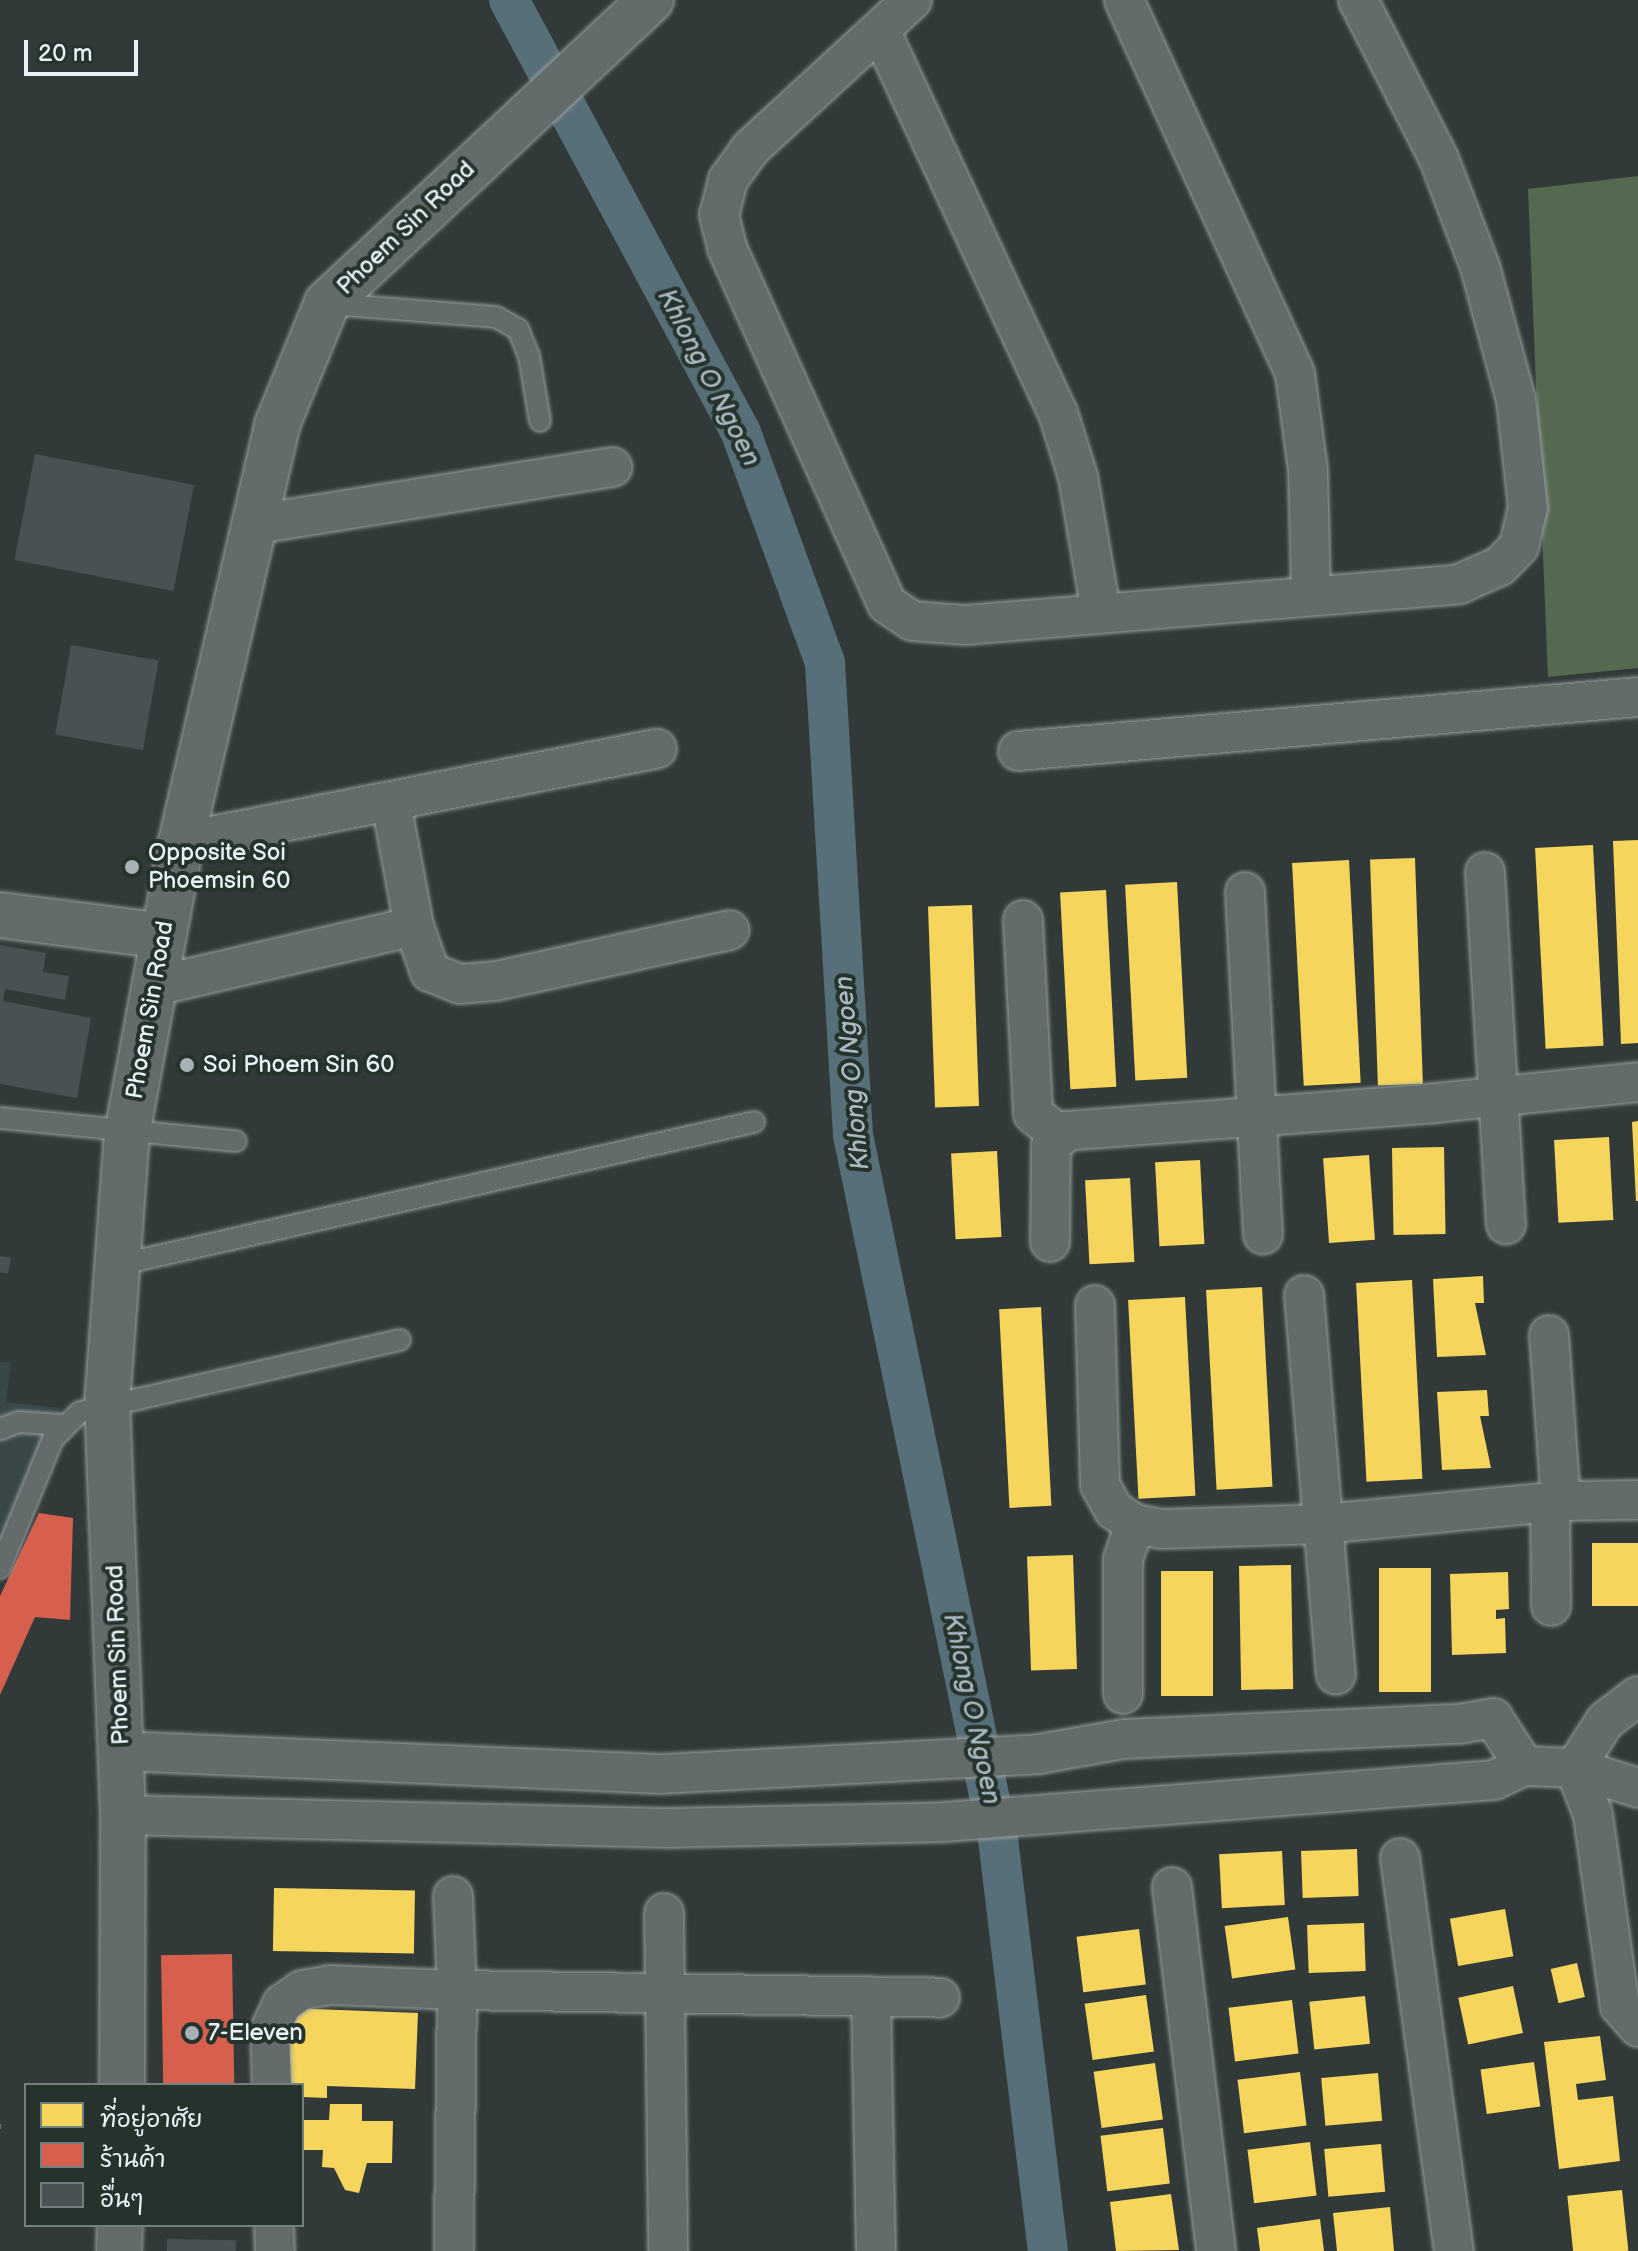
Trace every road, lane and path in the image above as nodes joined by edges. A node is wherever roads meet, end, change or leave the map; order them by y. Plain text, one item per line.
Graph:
1 (651, 0) edge
2 (912, 0) edge
3 (1124, 0) edge
4 (1358, 0) edge
5 (880, 30) junction
6 (327, 303) junction
7 (540, 421) dead end
8 (612, 467) dead end
9 (251, 525) junction
10 (1311, 595) junction
11 (1101, 612) junction
12 (1638, 697) edge
13 (657, 749) dead end
14 (1018, 751) dead end
15 (391, 803) junction
16 (181, 842) junction
17 (1485, 872) dead end
18 (1245, 892) dead end
19 (0, 915) edge
20 (1023, 920) dead end
21 (414, 926) junction
22 (730, 930) dead end
23 (163, 936) junction
24 (155, 986) junction
25 (1638, 1082) edge
26 (1501, 1096) junction
27 (1257, 1115) junction
28 (0, 1118) edge
29 (754, 1122) dead end
30 (127, 1134) junction
31 (1061, 1136) junction
32 (236, 1141) dead end
33 (1506, 1224) dead end
34 (1263, 1235) dead end
35 (1050, 1242) dead end
36 (117, 1265) junction
37 (1304, 1295) dead end
38 (1095, 1305) dead end
39 (1549, 1335) dead end
40 (400, 1340) dead end
41 (107, 1405) junction
42 (63, 1425) junction
43 (0, 1429) edge
44 (1638, 1500) edge
45 (1556, 1502) junction
46 (1135, 1524) junction
47 (1323, 1524) junction
48 (0, 1568) edge
49 (1551, 1606) dead end
50 (1336, 1675) dead end
51 (1123, 1694) dead end
52 (1638, 1696) edge
53 (121, 1751) junction
54 (1524, 1766) junction
55 (1575, 1768) junction
56 (1638, 1788) edge
57 (123, 1815) junction
58 (1400, 1858) dead end
59 (1172, 1887) dead end
60 (453, 1896) dead end
61 (664, 1913) dead end
62 (457, 1990) junction
63 (665, 1990) junction
64 (871, 1996) junction
65 (940, 1998) dead end
66 (1638, 2027) edge
67 (122, 2083) edge
68 (272, 2083) edge
69 (120, 2227) edge
70 (274, 2227) edge
71 (119, 2251) edge
72 (275, 2251) edge
73 (454, 2251) edge
74 (668, 2251) edge
75 (876, 2251) edge
76 (1216, 2251) edge
77 (1454, 2251) edge

1 - 6 street, Phoem Sin Road
2 - 5 street
3 - 10 street
4 - 10 street
5 - 11 street
5 - 11 street
6 - 7 lane
6 - 9 street, Phoem Sin Road
8 - 9 street
9 - 16 street, Phoem Sin Road
10 - 11 street
12 - 14 street
13 - 15 street
15 - 16 street
15 - 21 street
16 - 23 street, Phoem Sin Road
17 - 26 street
18 - 27 street
19 - 23 street
20 - 31 street
21 - 22 street
21 - 24 street
23 - 24 street, Phoem Sin Road
24 - 30 street, Phoem Sin Road
25 - 26 street
26 - 27 street
26 - 33 street
27 - 31 street
27 - 34 street
28 - 30 lane
29 - 36 lane
30 - 32 lane
30 - 36 street, Phoem Sin Road
31 - 35 street
36 - 41 street, Phoem Sin Road
37 - 47 street
38 - 46 street
39 - 45 street
40 - 41 lane
41 - 42 lane
41 - 53 street, Phoem Sin Road
42 - 43 lane
42 - 48 lane
44 - 45 street
45 - 47 street
45 - 49 street
46 - 47 street
46 - 51 street
47 - 50 street
52 - 55 street
53 - 54 street
53 - 57 street, Phoem Sin Road
54 - 55 street
54 - 57 street
55 - 56 street
55 - 66 street
57 - 67 street, Phoem Sin Road
58 - 77 street
59 - 76 street
60 - 62 street
61 - 63 street
62 - 63 street
62 - 68 street
62 - 73 street
63 - 64 street
63 - 74 street
64 - 65 street
64 - 75 street
69 - 71 street
70 - 72 street

